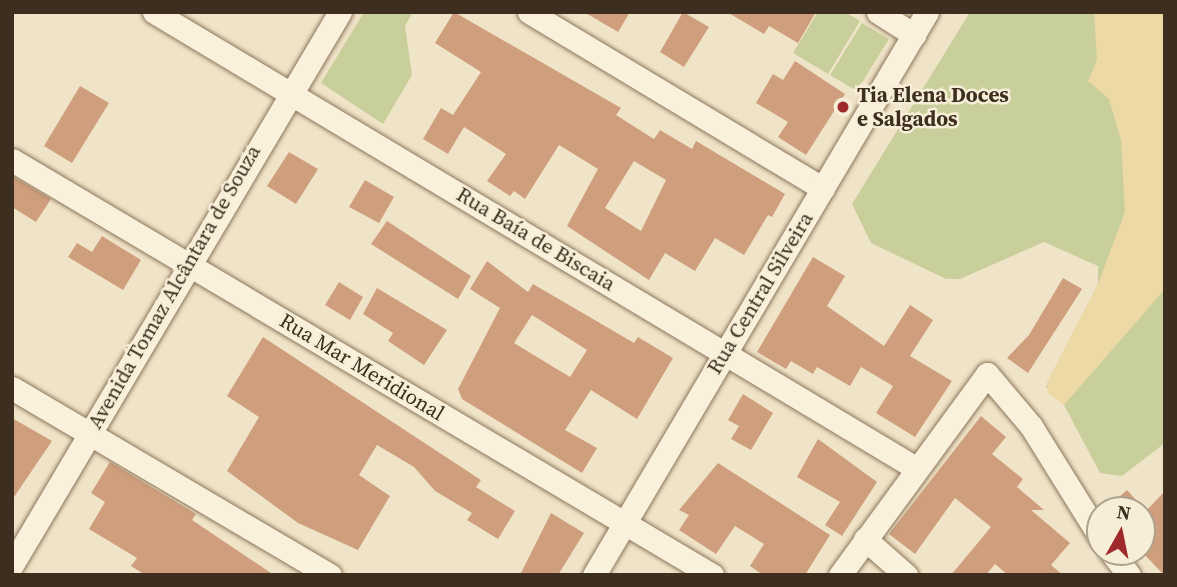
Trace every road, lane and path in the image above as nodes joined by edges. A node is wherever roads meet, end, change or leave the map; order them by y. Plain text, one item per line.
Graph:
1 (154, 12) edge
2 (340, 12) edge
3 (530, 12) edge
4 (878, 12) edge
5 (927, 12) edge
6 (914, 34) junction
7 (290, 92) junction
8 (12, 160) edge
9 (823, 188) junction
10 (186, 263) junction
11 (724, 351) junction
12 (12, 388) edge
13 (89, 433) junction
14 (916, 468) junction
15 (1086, 514) edge
16 (624, 523) junction
17 (865, 539) junction
18 (12, 565) edge
19 (330, 575) edge
20 (594, 575) edge
21 (712, 575) edge
22 (840, 575) edge
23 (906, 575) edge

1 - 7 street, Rua Baía de Biscaia
2 - 7 street, Avenida Tomaz Alcântara de Souza
3 - 9 street
4 - 6 street
5 - 6 street, Rua Central Silveira
6 - 9 street, Rua Central Silveira
7 - 10 street, Avenida Tomaz Alcântara de Souza
7 - 11 street, Rua Baía de Biscaia
8 - 10 street, Rua Mar Meridional
9 - 11 street, Rua Central Silveira
10 - 13 street, Avenida Tomaz Alcântara de Souza
10 - 16 street, Rua Mar Meridional
11 - 14 street, Rua Baía de Biscaia
11 - 16 street, Rua Central Silveira
12 - 13 street
13 - 18 street, Avenida Tomaz Alcântara de Souza
13 - 19 street
14 - 15 street
14 - 17 street
16 - 20 street, Rua Central Silveira
16 - 21 street, Rua Mar Meridional
17 - 22 street
17 - 23 street

